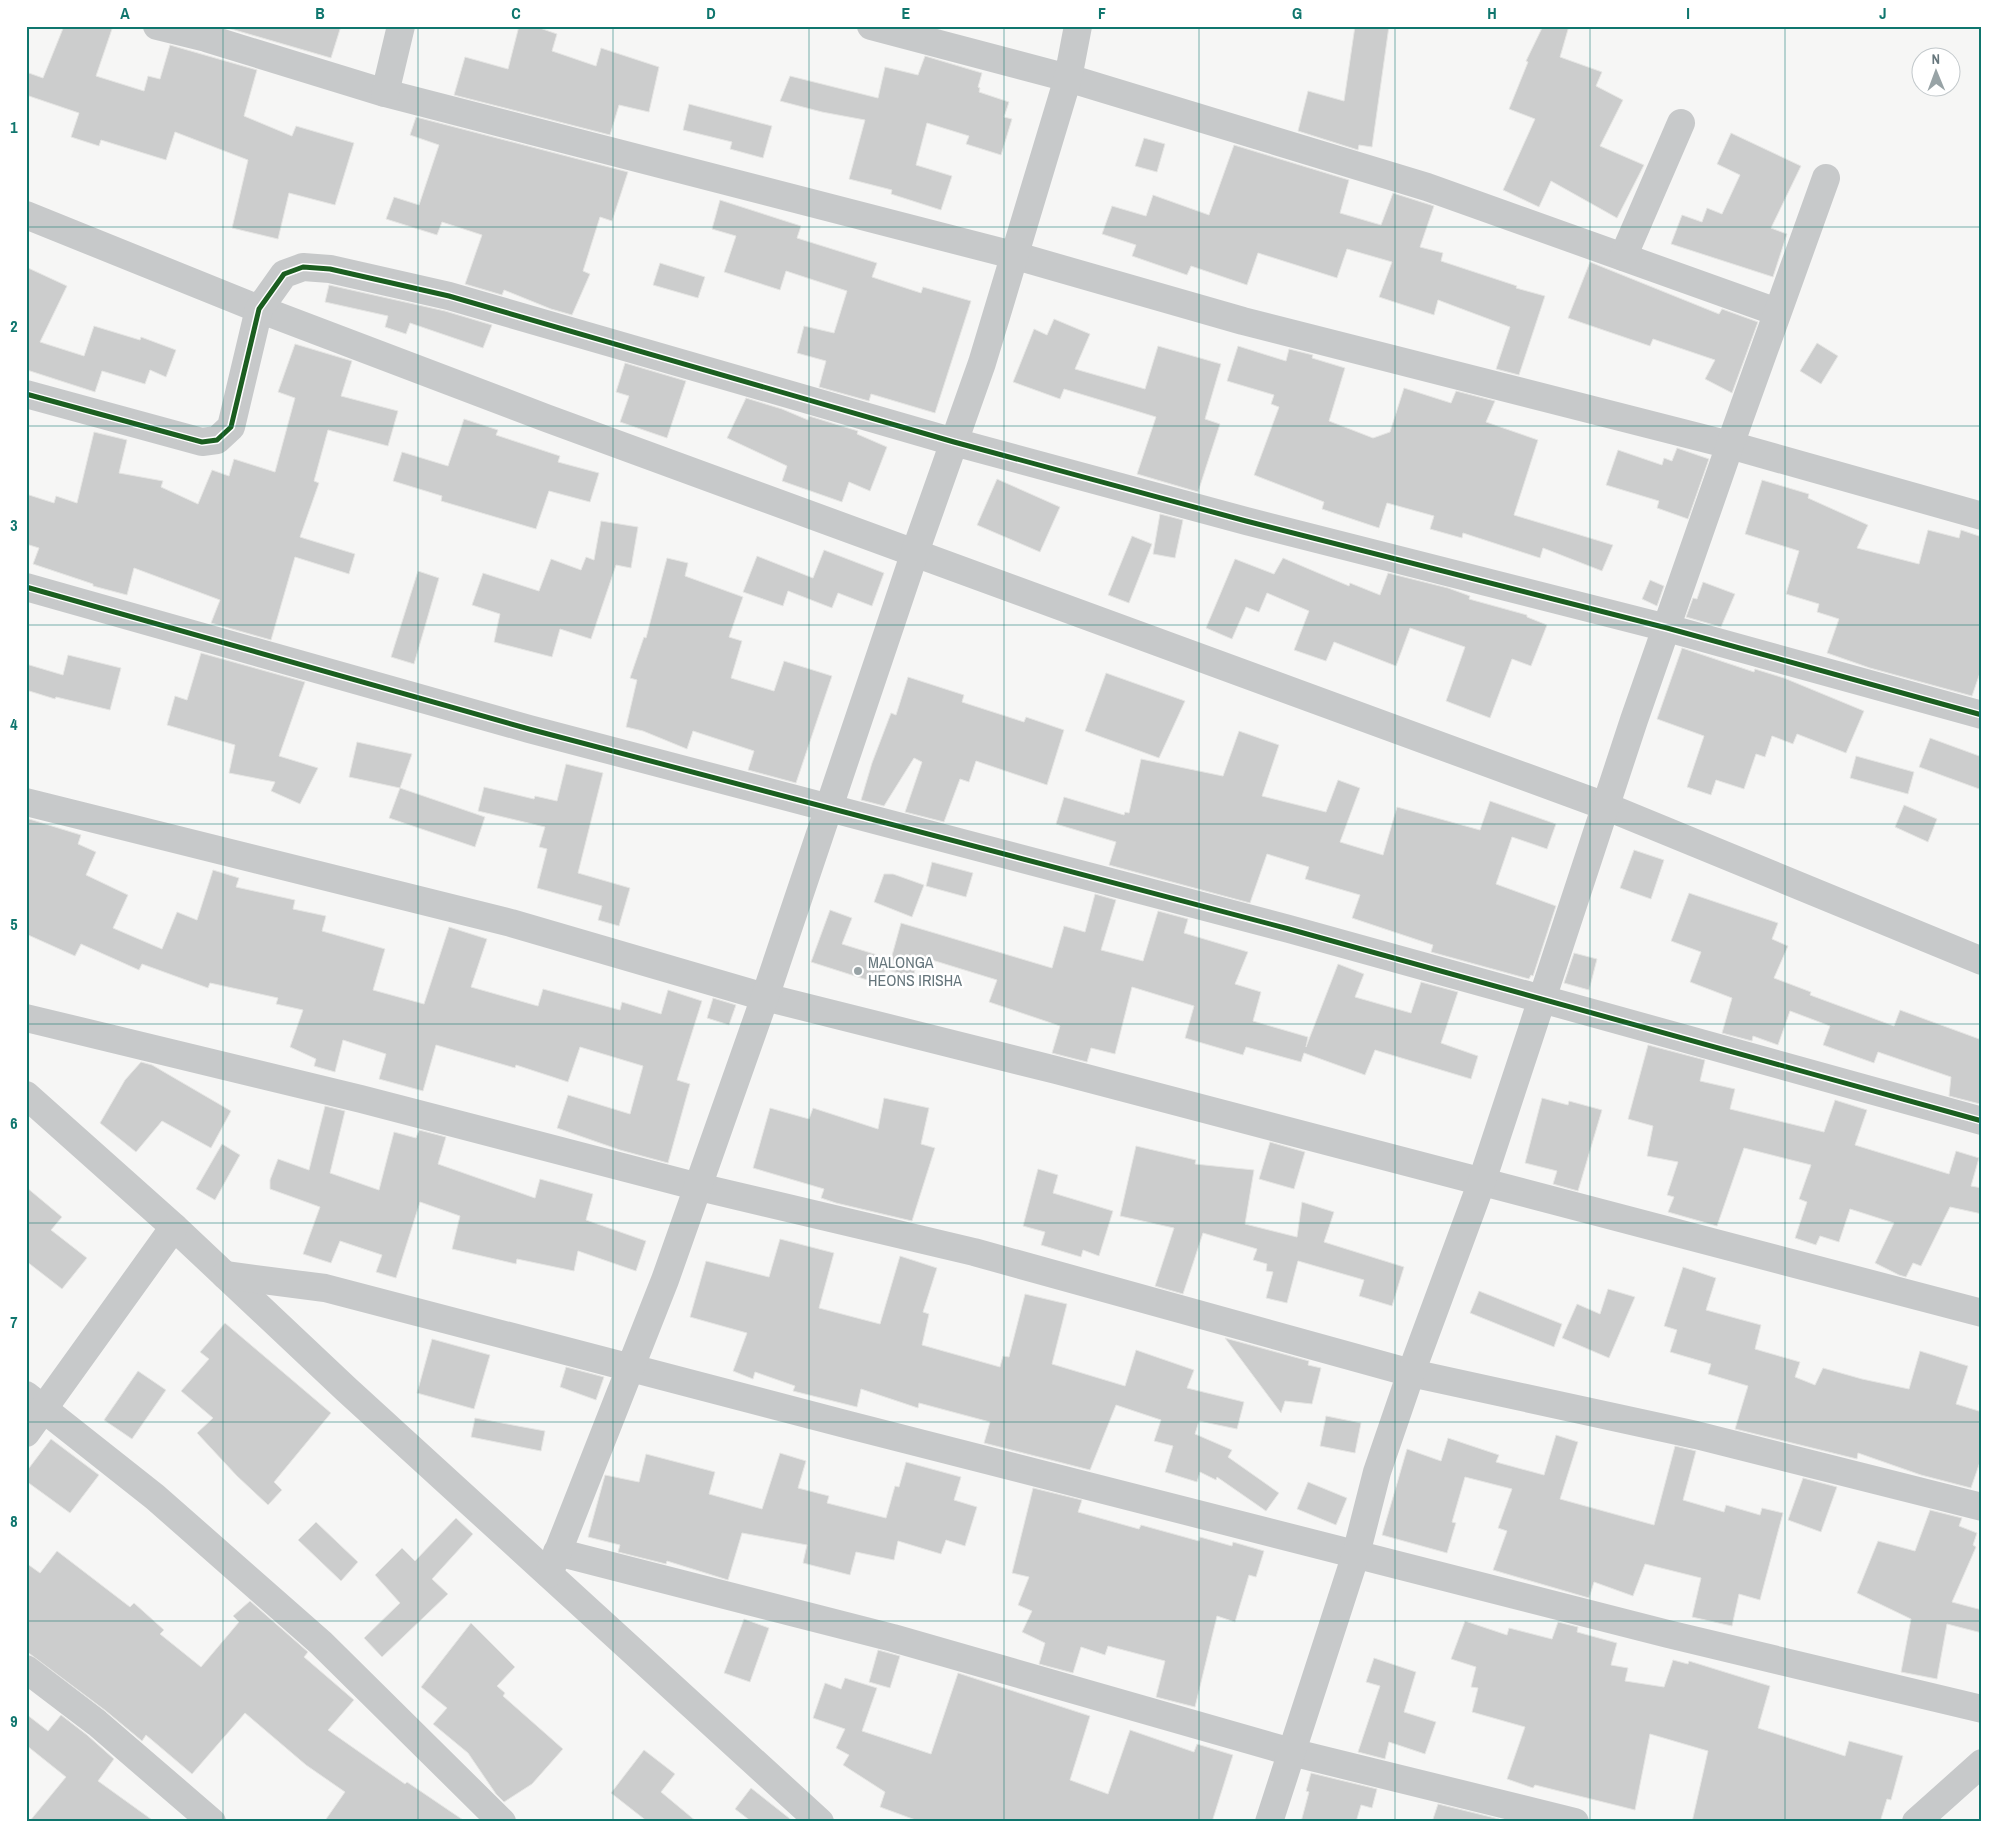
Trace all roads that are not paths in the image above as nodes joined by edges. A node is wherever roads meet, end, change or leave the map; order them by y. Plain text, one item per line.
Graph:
1 (157, 26) edge
2 (401, 26) edge
3 (871, 26) edge
4 (1078, 26) edge
5 (1068, 78) junction
6 (385, 93) junction
7 (1681, 123) dead end
8 (1826, 178) dead end
9 (26, 215) edge
10 (1013, 255) junction
11 (1623, 257) junction
12 (258, 309) junction
13 (1777, 312) junction
14 (26, 394) edge
15 (954, 442) junction
16 (1730, 445) junction
17 (1982, 516) edge
18 (914, 554) junction
19 (26, 587) edge
20 (1666, 628) junction
21 (1982, 715) edge
22 (26, 802) edge
23 (1605, 806) junction
24 (830, 808) junction
25 (1982, 961) edge
26 (765, 997) junction
27 (1541, 1000) junction
28 (26, 1018) edge
29 (26, 1095) edge
30 (1982, 1121) edge
31 (1481, 1184) junction
32 (698, 1187) junction
33 (174, 1227) junction
34 (225, 1274) junction
35 (1982, 1313) edge
36 (630, 1367) junction
37 (1410, 1373) junction
38 (35, 1402) edge
39 (26, 1433) edge
40 (1982, 1507) edge
41 (1356, 1554) junction
42 (553, 1563) junction
43 (26, 1669) edge
44 (1982, 1709) edge
45 (1291, 1752) junction
46 (1982, 1763) edge
47 (823, 1820) edge
48 (1923, 1820) edge
49 (212, 1822) edge
50 (502, 1822) edge
51 (1269, 1822) edge
52 (1575, 1822) edge

1 - 6 street
2 - 6 street
3 - 5 street
4 - 5 street
5 - 10 street
5 - 11 street
6 - 10 street
7 - 11 street
8 - 13 street
9 - 12 street
10 - 15 street
10 - 16 street
11 - 13 street
12 - 14 street
12 - 15 street
12 - 18 street
13 - 16 street
15 - 18 street
15 - 20 street
16 - 17 street
16 - 20 street
18 - 23 street
18 - 24 street
19 - 24 street
20 - 21 street
20 - 23 street
22 - 26 street
23 - 25 street
23 - 27 street
24 - 26 street
24 - 27 street
26 - 31 street
26 - 32 street
27 - 30 street
27 - 31 street
28 - 32 street
29 - 33 street
31 - 35 street
31 - 37 street
32 - 36 street
32 - 37 street
33 - 34 street
33 - 38 street
34 - 36 street
34 - 42 street
36 - 41 street
36 - 42 street
37 - 40 street
37 - 41 street
38 - 39 street
38 - 50 street
41 - 44 street
41 - 45 street
42 - 45 street
42 - 47 street
43 - 49 street
45 - 51 street
45 - 52 street
46 - 48 street

